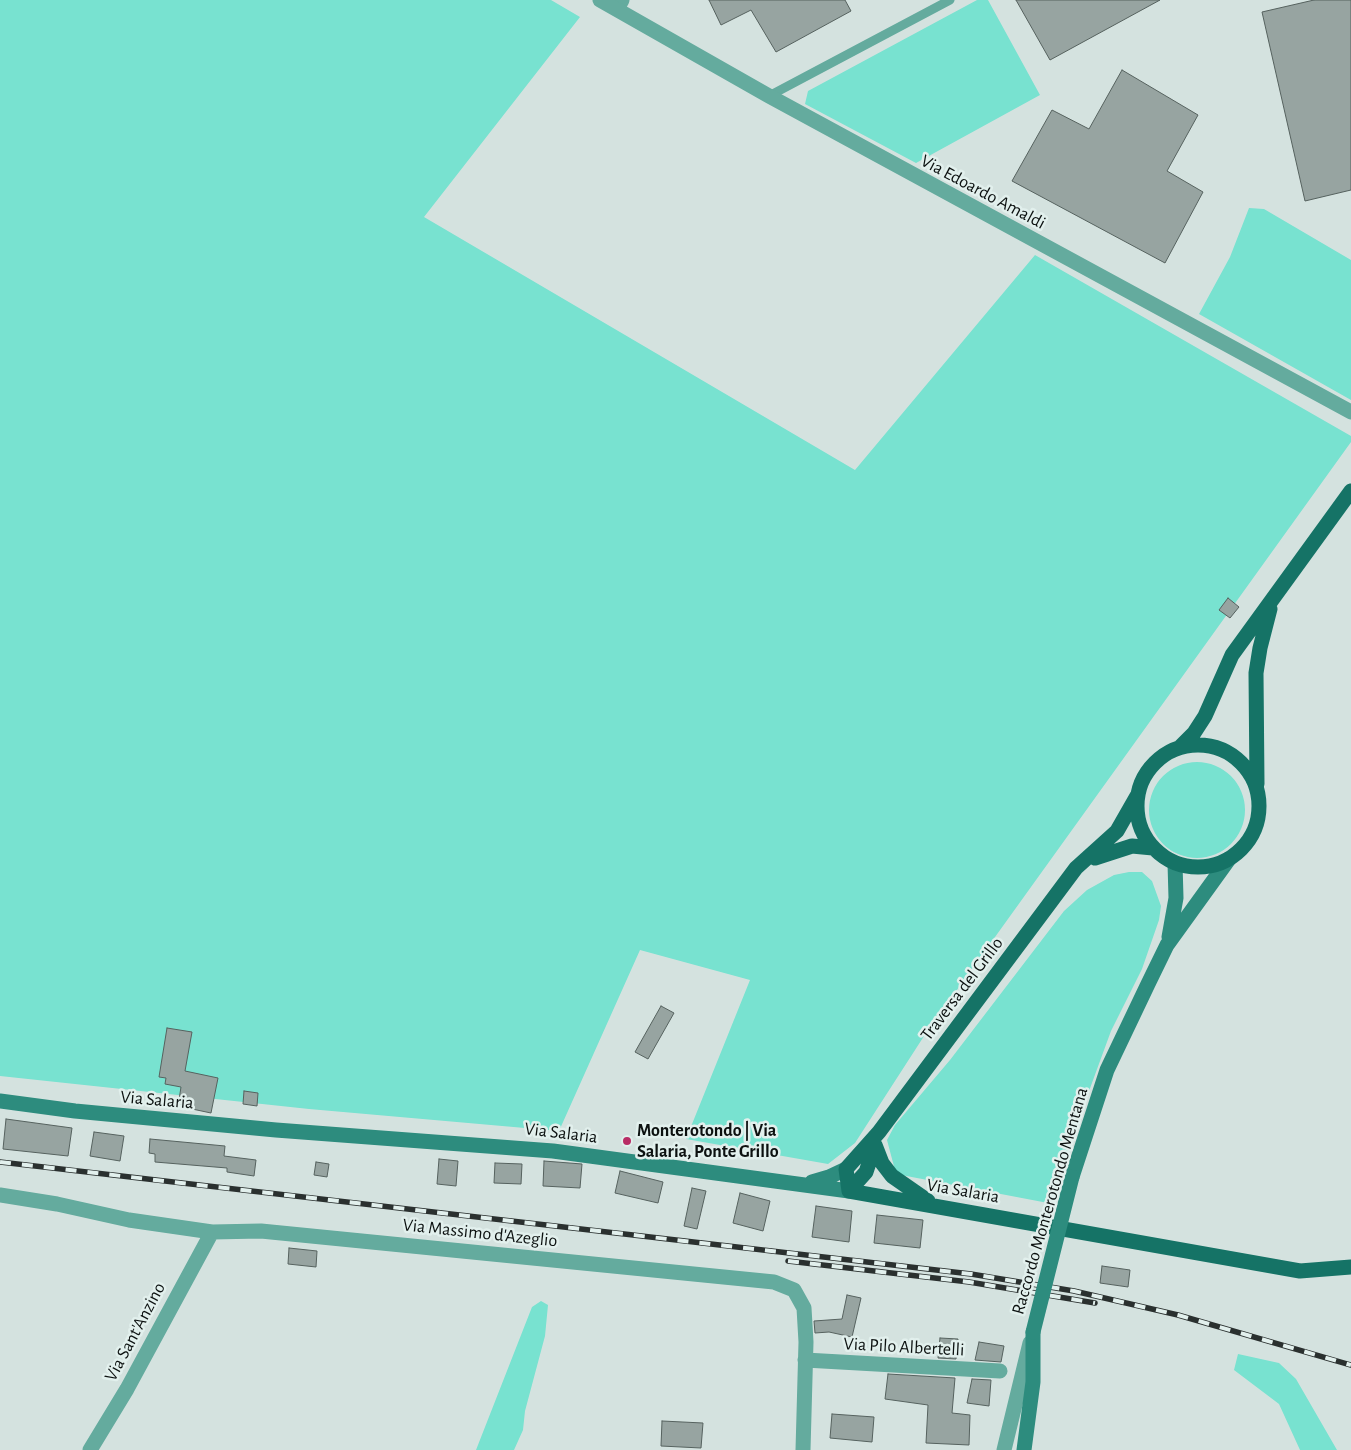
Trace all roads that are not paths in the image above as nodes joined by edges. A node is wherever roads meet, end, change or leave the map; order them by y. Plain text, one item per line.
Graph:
1 (600, 0) edge
2 (950, 0) edge
3 (620, 5) edge
4 (769, 96) junction
5 (1351, 412) edge
6 (1351, 491) edge
7 (1272, 600) junction
8 (1181, 746) junction
9 (1257, 787) junction
10 (1137, 796) junction
11 (1154, 848) junction
12 (1229, 859) junction
13 (1175, 863) junction
14 (1076, 868) junction
15 (1167, 946) junction
16 (0, 1101) edge
17 (877, 1138) junction
18 (846, 1168) junction
19 (806, 1183) junction
20 (849, 1190) junction
21 (0, 1195) edge
22 (936, 1205) junction
23 (212, 1232) junction
24 (1351, 1267) edge
25 (1033, 1332) junction
26 (805, 1360) junction
27 (1000, 1371) dead end
28 (90, 1450) edge
29 (803, 1450) edge
30 (1004, 1450) edge
31 (1024, 1450) edge

1 - 3 street, Via Edoardo Amaldi
2 - 4 lane
3 - 4 street, Via Edoardo Amaldi
4 - 5 street, Via Edoardo Amaldi
6 - 7 main road
7 - 8 main road
7 - 9 main road
8 - 9 main road
8 - 10 main road
9 - 12 main road
10 - 11 main road
10 - 14 main road, Traversa del Grillo
11 - 13 main road
11 - 14 main road, Traversa del Grillo
12 - 13 main road
12 - 15 main road, Raccordo Monterotondo Mentana
13 - 15 main road, Raccordo Monterotondo Mentana
14 - 17 main road, Traversa del Grillo
15 - 25 main road, Raccordo Monterotondo Mentana, bridge
16 - 19 main road, Via Salaria
17 - 18 main road
17 - 20 main road
17 - 22 main road
18 - 19 main road
18 - 20 main road
19 - 20 main road, Via Salaria
20 - 22 main road, Via Salaria
21 - 23 street, Via Massimo d'Azeglio
22 - 24 main road, Via Salaria
23 - 26 street, Via Massimo d'Azeglio
23 - 28 street, Via Sant'Anzino
25 - 30 street
25 - 31 main road, Raccordo Monterotondo Mentana
26 - 27 street, Via Pilo Albertelli
26 - 29 street, Via Massimo d'Azeglio

